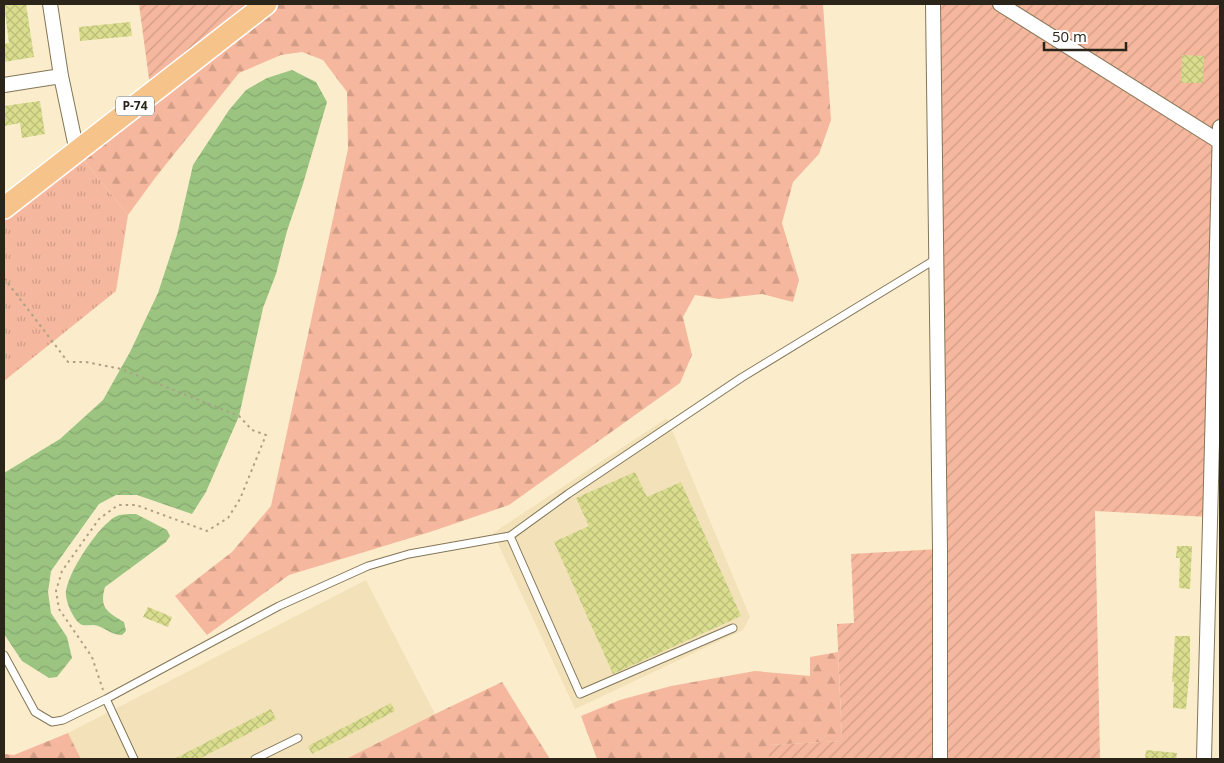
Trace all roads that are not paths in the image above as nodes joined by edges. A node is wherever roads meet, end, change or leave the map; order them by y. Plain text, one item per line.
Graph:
1 (50, 4) edge
2 (266, 4) edge
3 (933, 4) edge
4 (1000, 4) edge
5 (61, 76) junction
6 (4, 85) edge
7 (1220, 127) edge
8 (1220, 142) edge
9 (77, 152) junction
10 (4, 208) edge
11 (936, 259) junction
12 (1217, 380) edge
13 (510, 536) junction
14 (733, 628) dead end
15 (4, 655) edge
16 (106, 700) junction
17 (298, 738) dead end
18 (134, 759) edge
19 (255, 759) edge
20 (940, 759) edge
21 (1204, 759) edge

1 - 5 street
2 - 9 main road, Р-74
3 - 11 street
4 - 8 street
5 - 6 street
5 - 9 street
7 - 8 street
8 - 12 street
9 - 10 main road, Р-74
11 - 13 lane
11 - 20 street
12 - 21 street
13 - 14 lane
13 - 16 lane
15 - 16 lane
16 - 18 lane
17 - 19 lane

